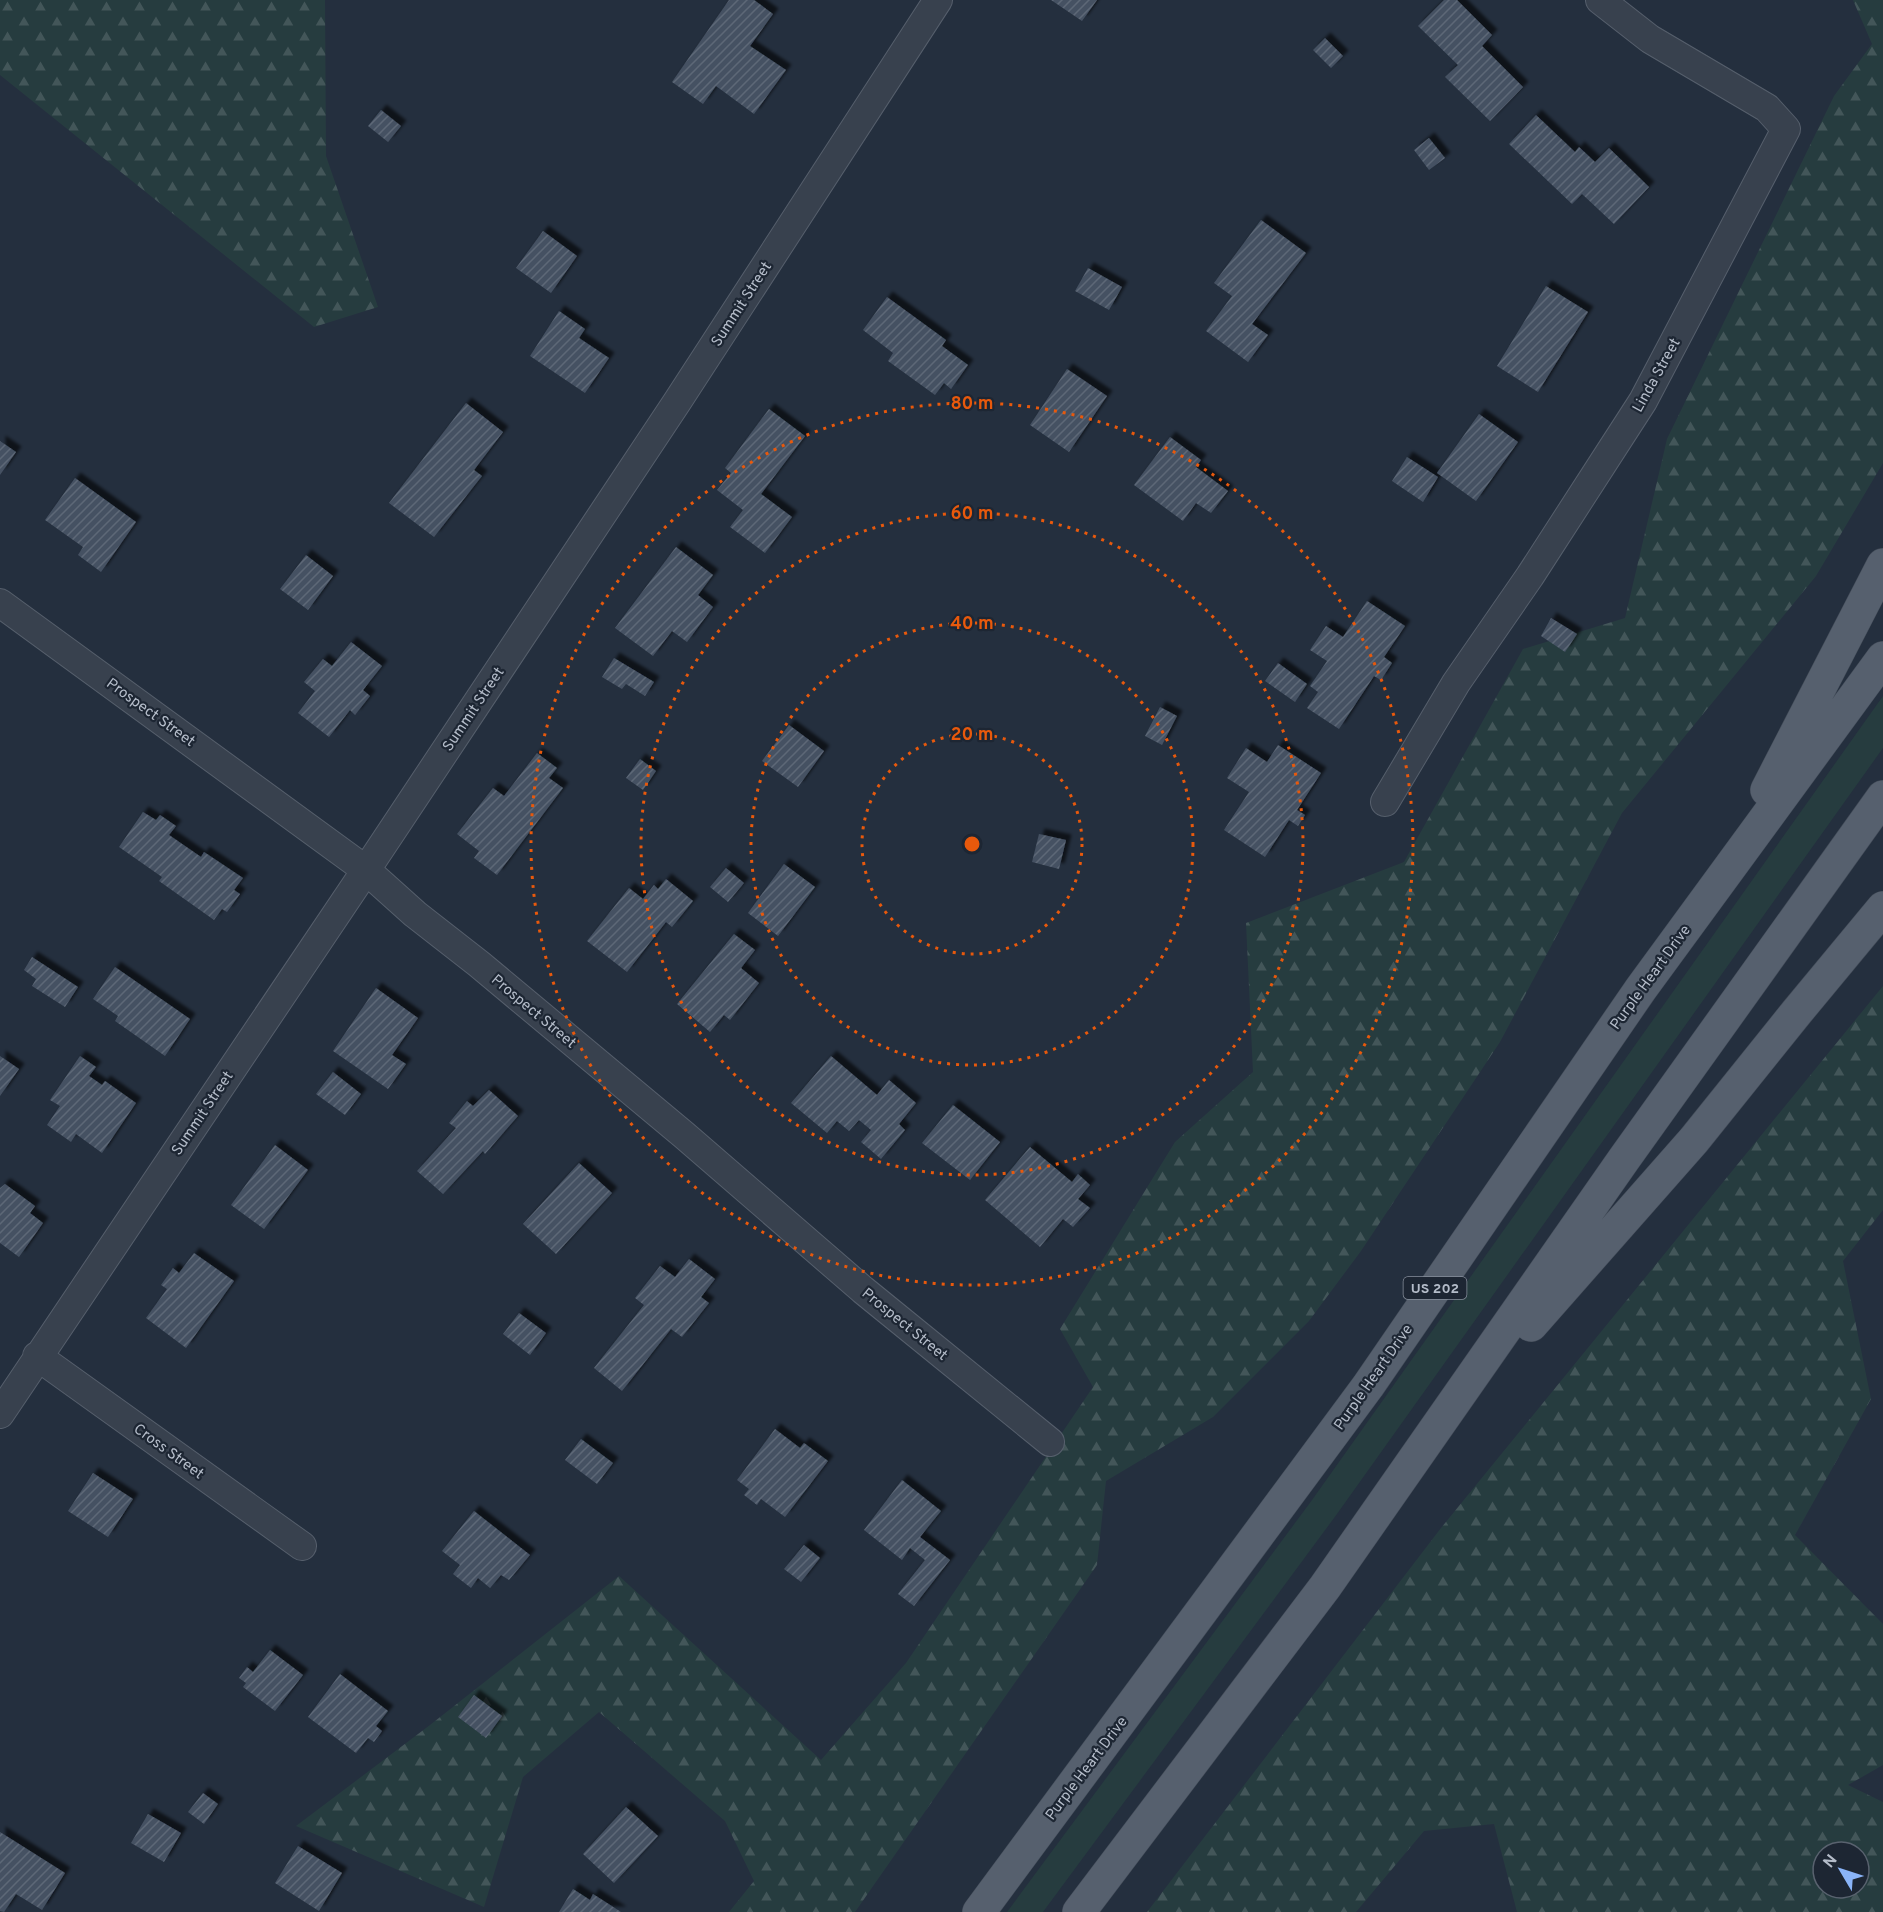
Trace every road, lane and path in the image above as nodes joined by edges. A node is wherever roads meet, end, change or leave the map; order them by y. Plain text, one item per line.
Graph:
1 (1600, 0) edge
2 (933, 2) edge
3 (1883, 565) edge
4 (0, 603) edge
5 (1883, 658) edge
6 (1883, 797) edge
7 (1385, 802) dead end
8 (366, 870) junction
9 (1722, 879) junction
10 (1883, 908) edge
11 (37, 1356) junction
12 (0, 1414) edge
13 (1050, 1442) dead end
14 (1409, 1467) junction
15 (302, 1546) dead end
16 (979, 1912) edge
17 (1079, 1912) edge

1 - 7 street, Linda Street
2 - 8 street, Summit Street
3 - 9 main road
4 - 8 street, Prospect Street
5 - 9 main road, Purple Heart Drive / US 202
6 - 14 main road
8 - 11 street, Summit Street
8 - 13 street, Prospect Street
9 - 16 main road, Purple Heart Drive / US 202
10 - 14 main road
11 - 12 street, Summit Street
11 - 15 street, Cross Street
14 - 17 main road

